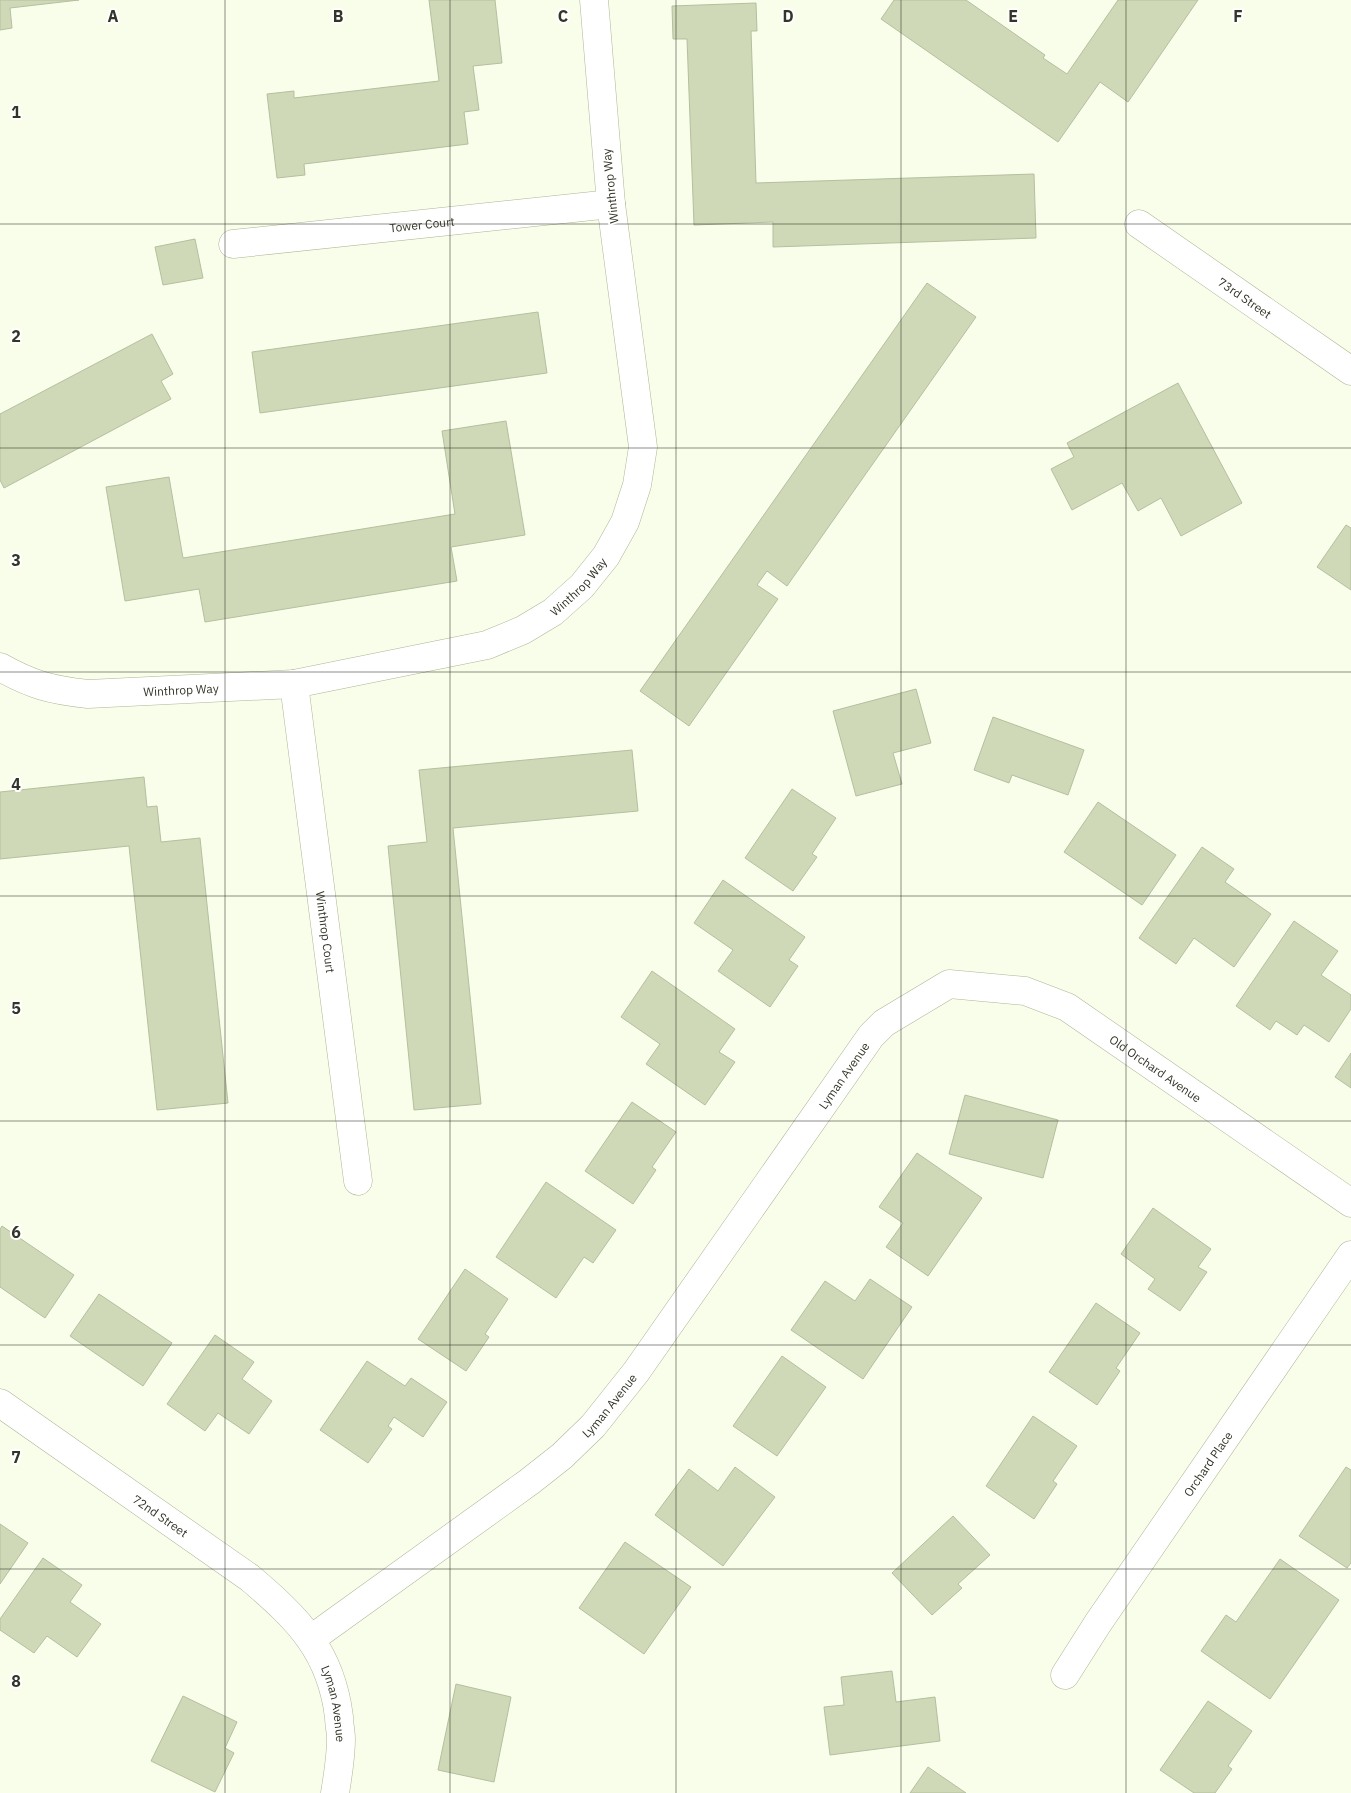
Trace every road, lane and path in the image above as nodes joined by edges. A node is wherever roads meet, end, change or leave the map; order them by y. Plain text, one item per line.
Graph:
1 (594, 0) edge
2 (611, 204) junction
3 (1139, 224) dead end
4 (233, 244) dead end
5 (1351, 371) edge
6 (0, 667) edge
7 (294, 684) junction
8 (943, 988) joint
9 (358, 1181) dead end
10 (1351, 1203) edge
11 (1351, 1255) edge
12 (0, 1403) edge
13 (311, 1639) junction
14 (1065, 1675) dead end
15 (335, 1793) edge

1 - 2 street, Winthrop Way
2 - 4 street, Tower Court
2 - 7 street, Winthrop Way
3 - 5 street, 73rd Street
6 - 7 street, Winthrop Way
7 - 9 street, Winthrop Court
8 - 10 street, Old Orchard Avenue
8 - 13 street, Lyman Avenue
11 - 14 street, Orchard Place
12 - 13 street, 72nd Street
13 - 15 street, Lyman Avenue

